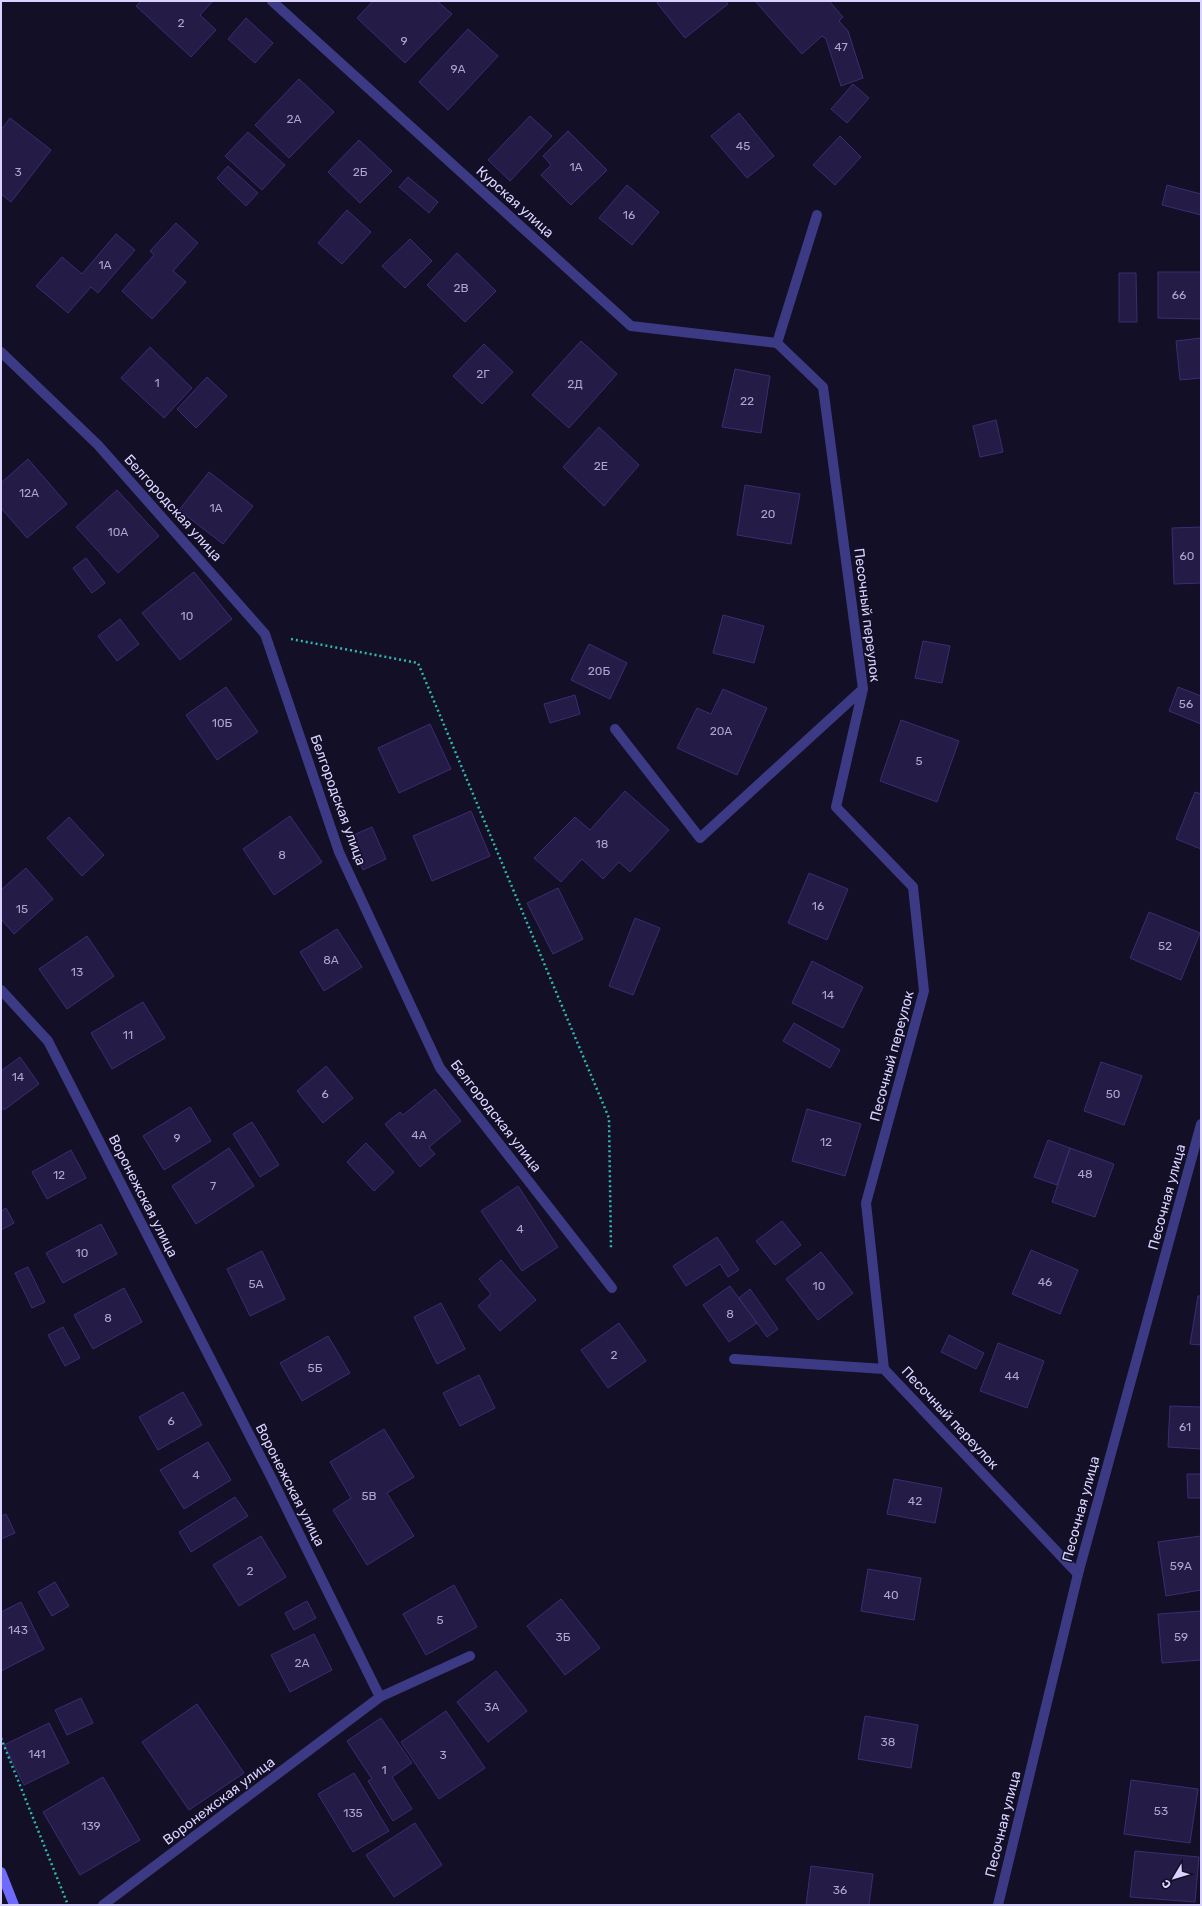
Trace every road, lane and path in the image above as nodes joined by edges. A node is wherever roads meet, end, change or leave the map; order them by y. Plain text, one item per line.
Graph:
1 (272, 1) edge
2 (817, 215) dead end
3 (777, 343) junction
4 (1, 352) edge
5 (265, 634) junction
6 (863, 689) junction
7 (615, 729) dead end
8 (1, 990) edge
9 (1201, 1124) edge
10 (612, 1288) joint
11 (734, 1359) dead end
12 (884, 1369) junction
13 (1078, 1574) junction
14 (470, 1656) dead end
15 (380, 1697) junction
16 (1, 1738) edge
17 (1, 1872) edge
18 (14, 1905) edge
19 (68, 1905) edge
20 (104, 1905) edge
21 (998, 1905) edge

1 - 3 street, Курская улица
2 - 3 street
3 - 6 street, Песочный переулок
4 - 5 street, Белгородская улица
5 - 10 street, Белгородская улица
5 - 10 path
6 - 7 street
6 - 12 street, Песочный переулок
8 - 15 street, Воронежская улица
9 - 13 street, Песочная улица
11 - 12 street
12 - 13 street, Песочный переулок
13 - 21 street, Песочная улица
14 - 15 street
15 - 20 street, Воронежская улица
16 - 19 path
17 - 18 main road

